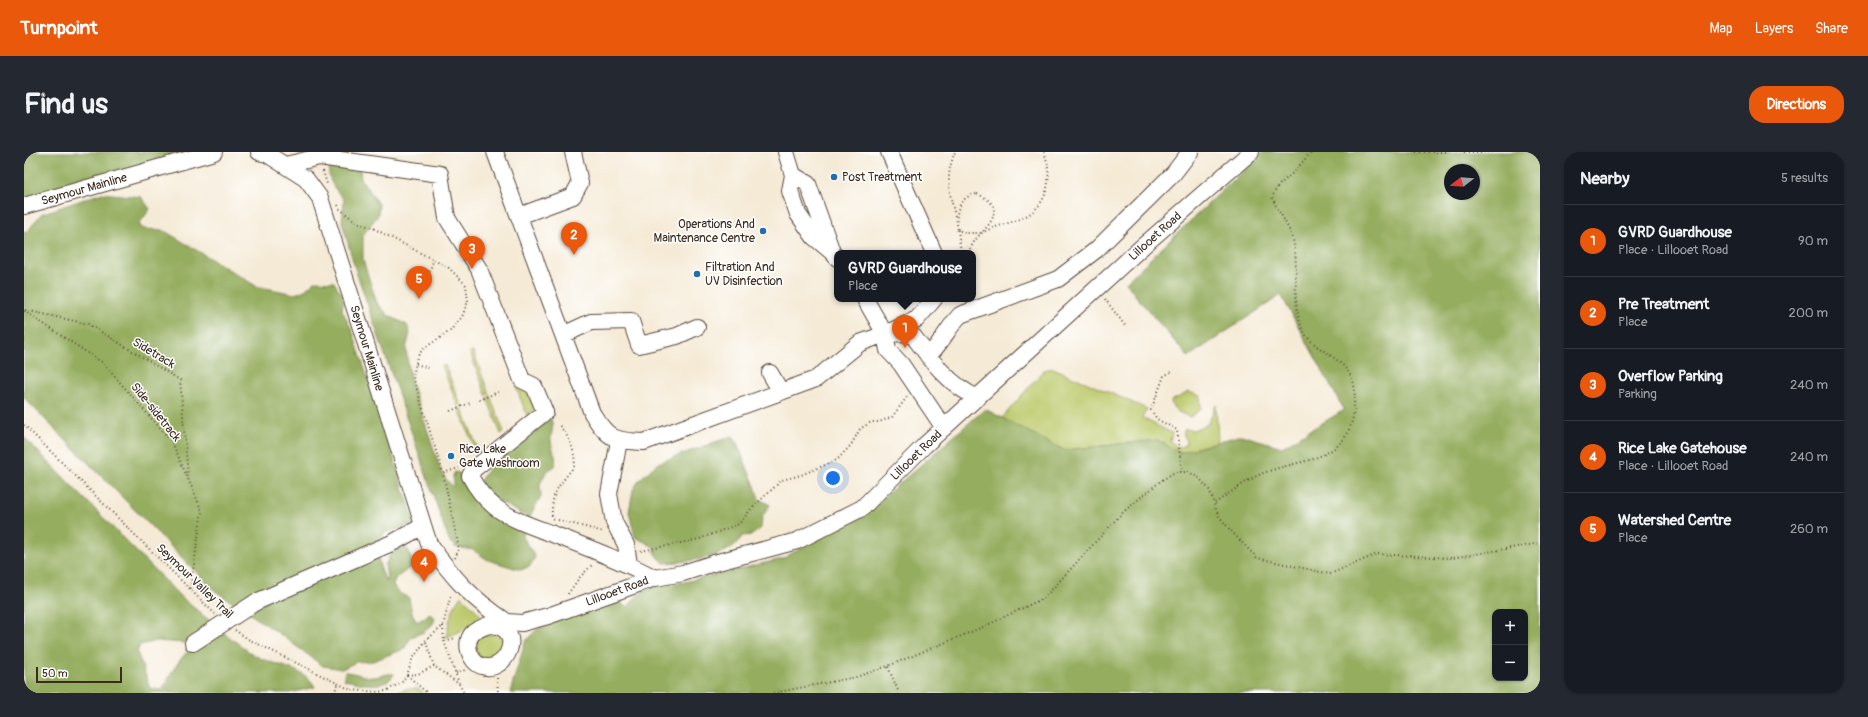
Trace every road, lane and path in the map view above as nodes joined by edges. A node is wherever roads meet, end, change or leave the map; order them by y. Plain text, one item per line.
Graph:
1 (214, 152) edge
2 (259, 152) edge
3 (495, 152) edge
4 (573, 152) edge
5 (786, 152) edge
6 (889, 152) edge
7 (956, 152) edge
8 (1044, 152) edge
9 (1190, 152) edge
10 (1251, 152) edge
11 (1312, 152) edge
12 (1416, 152) edge
13 (1448, 152) edge
14 (1464, 152) edge
15 (1496, 152) edge
16 (319, 157) junction
17 (286, 165) junction
18 (330, 190) dead end
19 (337, 203) dead end
20 (24, 206) edge
21 (519, 216) junction
22 (955, 217) junction
23 (958, 230) junction
24 (981, 234) junction
25 (933, 250) edge
26 (961, 250) edge
27 (970, 250) edge
28 (834, 252) edge
29 (433, 261) junction
30 (421, 289) dead end
31 (1097, 289) junction
32 (867, 302) edge
33 (931, 302) edge
34 (24, 310) edge
35 (697, 327) dead end
36 (1126, 327) dead end
37 (563, 334) junction
38 (885, 334) junction
39 (928, 356) junction
40 (416, 364) junction
41 (429, 368) dead end
42 (1170, 372) dead end
43 (770, 373) dead end
44 (498, 392) dead end
45 (781, 392) junction
46 (910, 393) dead end
47 (978, 398) junction
48 (479, 400) dead end
49 (470, 403) dead end
50 (450, 411) dead end
51 (24, 425) edge
52 (559, 425) dead end
53 (944, 428) junction
54 (619, 441) junction
55 (460, 468) dead end
56 (1182, 472) junction
57 (444, 473) junction
58 (188, 480) junction
59 (1215, 503) junction
60 (423, 526) junction
61 (606, 532) dead end
62 (1540, 543) edge
63 (626, 545) junction
64 (608, 555) junction
65 (629, 564) junction
66 (450, 573) junction
67 (655, 578) junction
68 (190, 591) junction
69 (563, 599) dead end
70 (224, 622) junction
71 (443, 626) junction
72 (505, 626) junction
73 (474, 632) junction
74 (425, 641) junction
75 (444, 641) junction
76 (193, 643) dead end
77 (434, 666) junction
78 (888, 666) junction
79 (466, 670) dead end
80 (456, 673) junction
81 (407, 675) junction
82 (338, 684) junction
83 (460, 684) junction
84 (334, 693) edge
85 (427, 693) edge
86 (464, 693) edge
87 (773, 693) edge
88 (899, 693) edge

1 - 20 street, Seymour Mainline
2 - 17 street, Seymour Mainline
3 - 21 street
4 - 21 street
5 - 28 street
6 - 25 street
7 - 22 path
8 - 24 path
9 - 39 street
10 - 31 street, Lillooet Road
11 - 59 path
12 - 13 path
14 - 15 path
16 - 17 street
16 - 18 path
16 - 64 street
17 - 60 street, Seymour Mainline
19 - 29 path
21 - 37 street
22 - 23 path
22 - 24 path
23 - 24 path
23 - 26 path
24 - 27 path
29 - 30 path
29 - 40 path
31 - 36 path
31 - 47 street, Lillooet Road
32 - 38 street
33 - 38 street
34 - 58 path, Side-sidetrack
34 - 58 path, Sidetrack
35 - 37 street
37 - 54 street
38 - 39 street
38 - 45 street
38 - 53 street
39 - 47 street
40 - 41 path
40 - 57 path
42 - 56 path
43 - 45 street
44 - 48 path
45 - 54 street
46 - 63 path
47 - 53 street, Lillooet Road
49 - 50 path
51 - 68 path, Seymour Valley Trail
52 - 61 path
53 - 67 street, Lillooet Road
54 - 63 street
55 - 57 path
56 - 59 path
56 - 78 path
57 - 66 path
58 - 68 path, Side-sidetrack
59 - 62 path
60 - 66 street, Seymour Mainline
60 - 70 street
63 - 65 street
64 - 65 street
64 - 69 path
65 - 67 street
66 - 71 path
66 - 72 street, Seymour Mainline
67 - 72 street, Lillooet Road
68 - 70 path, Seymour Valley Trail
70 - 76 street
70 - 82 path, Seymour Valley Trail
71 - 74 path
71 - 75 path
72 - 73 street
72 - 73 street
73 - 75 path
74 - 77 path
74 - 81 path
75 - 80 path
77 - 81 path
77 - 83 path
78 - 87 path
78 - 88 path
79 - 80 path
80 - 83 path
81 - 82 path, Seymour Valley Trail
81 - 85 path
82 - 84 path
83 - 86 path

